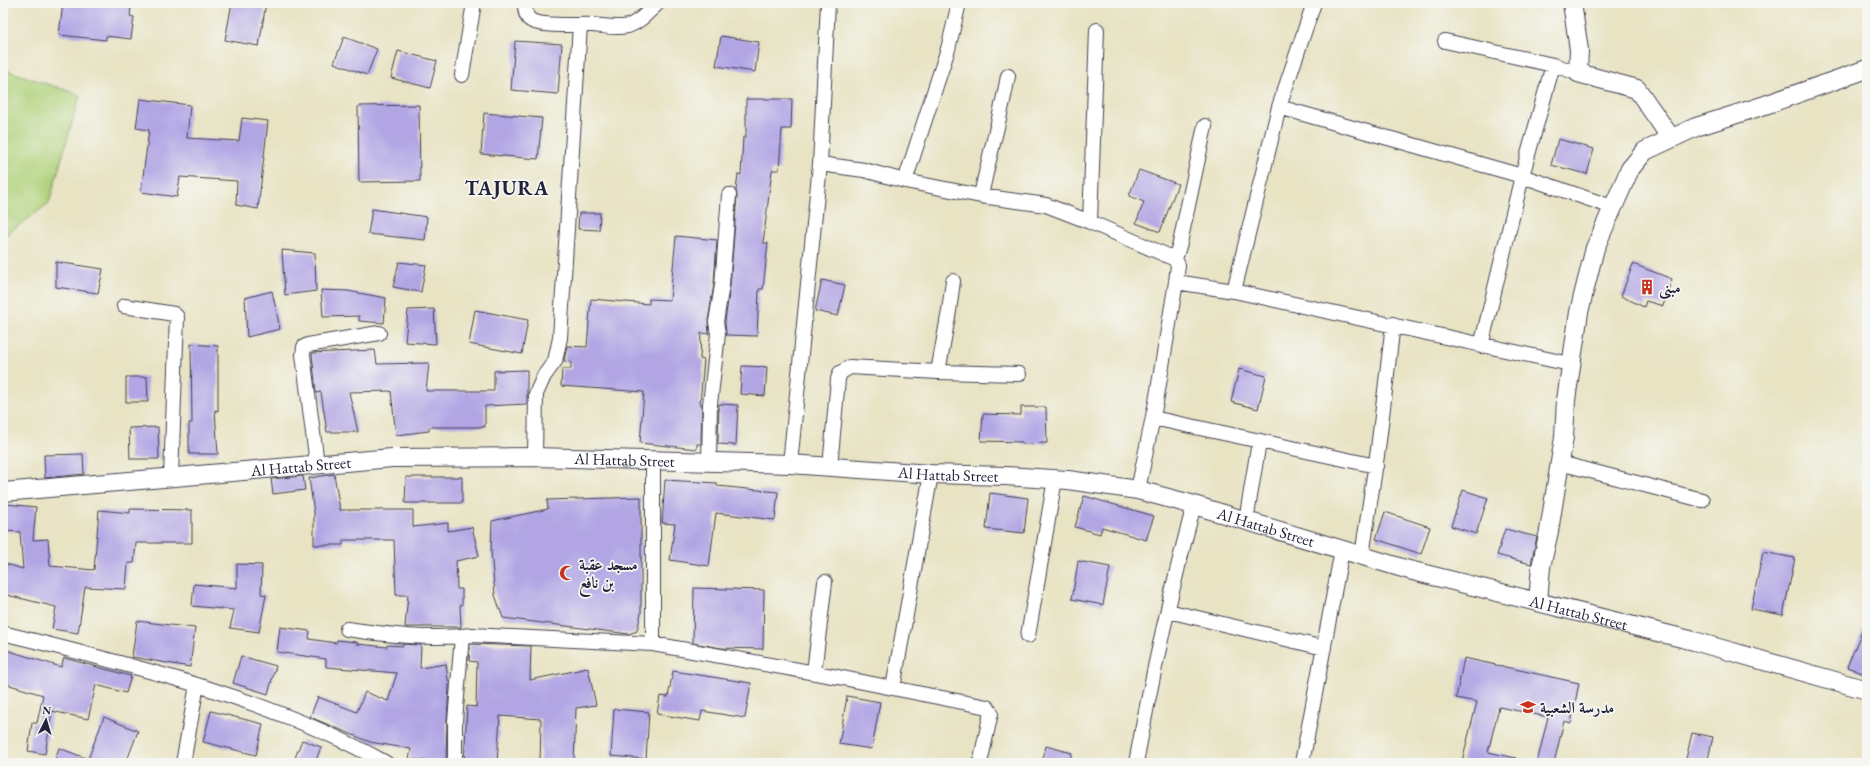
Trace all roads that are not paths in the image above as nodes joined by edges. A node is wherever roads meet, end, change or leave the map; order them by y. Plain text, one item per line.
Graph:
1 (474, 3) edge
2 (525, 3) edge
3 (658, 3) edge
4 (828, 3) edge
5 (959, 3) edge
6 (1314, 3) edge
7 (1572, 3) edge
8 (580, 25) junction
9 (1097, 30) dead end
10 (1445, 41) dead end
11 (1553, 65) junction
12 (1867, 69) edge
13 (1578, 73) junction
14 (462, 75) dead end
15 (1008, 76) dead end
16 (1279, 107) junction
17 (1205, 126) dead end
18 (1671, 138) junction
19 (820, 164) junction
20 (1522, 176) junction
21 (905, 181) junction
22 (729, 195) dead end
23 (981, 196) junction
24 (1612, 207) junction
25 (1090, 222) junction
26 (1175, 259) junction
27 (953, 281) dead end
28 (1176, 282) junction
29 (1234, 291) junction
30 (124, 306) dead end
31 (1393, 324) junction
32 (378, 333) dead end
33 (1482, 346) junction
34 (1570, 364) junction
35 (938, 372) junction
36 (1019, 374) dead end
37 (1152, 418) junction
38 (1259, 442) junction
39 (535, 457) junction
40 (653, 461) junction
41 (708, 462) junction
42 (1560, 462) junction
43 (317, 464) junction
44 (790, 464) junction
45 (1376, 466) junction
46 (830, 467) junction
47 (931, 474) junction
48 (171, 476) junction
49 (1055, 479) junction
50 (1138, 490) junction
51 (3, 492) edge
52 (1702, 500) dead end
53 (1194, 504) junction
54 (1246, 521) junction
55 (1342, 550) junction
56 (1362, 556) junction
57 (825, 582) dead end
58 (1538, 601) junction
59 (1168, 611) junction
60 (347, 629) dead end
61 (3, 633) edge
62 (462, 636) junction
63 (1028, 636) dead end
64 (653, 644) junction
65 (1324, 648) junction
66 (814, 672) junction
67 (197, 685) junction
68 (893, 688) junction
69 (1867, 690) edge
70 (183, 763) edge
71 (386, 763) edge
72 (456, 763) edge
73 (980, 763) edge
74 (1136, 763) edge
75 (1302, 763) edge

1 - 14 street
2 - 8 street
3 - 8 street
4 - 19 street
5 - 21 street
6 - 16 street
7 - 13 street
8 - 39 street
9 - 25 street
10 - 11 street
11 - 13 street
11 - 20 street
12 - 18 street
13 - 18 street
15 - 23 street
16 - 20 street
16 - 29 street
17 - 26 street
18 - 24 street
19 - 21 street
19 - 44 street
20 - 24 street
20 - 33 street
21 - 23 street
22 - 41 street
23 - 25 street
24 - 34 street
25 - 26 street
26 - 28 street
27 - 35 street
28 - 29 street
28 - 37 street
29 - 31 street
30 - 48 street
31 - 33 street
31 - 45 street
32 - 43 street
33 - 34 street
34 - 42 street
35 - 36 street
35 - 46 street
37 - 38 street
37 - 50 street
38 - 45 street
38 - 54 street
39 - 40 street, Al Hattab Street
39 - 43 street, Al Hattab Street
40 - 41 street, Al Hattab Street
40 - 64 street
41 - 44 street, Al Hattab Street
42 - 52 street
42 - 58 street
43 - 48 street, Al Hattab Street
44 - 46 street, Al Hattab Street
45 - 56 street
46 - 47 street, Al Hattab Street
47 - 49 street, Al Hattab Street
47 - 68 street
48 - 51 street, Al Hattab Street
49 - 50 street, Al Hattab Street
49 - 63 street
50 - 53 street, Al Hattab Street
53 - 54 street, Al Hattab Street
53 - 59 street
54 - 55 street, Al Hattab Street
55 - 56 street, Al Hattab Street
55 - 65 street
56 - 58 street, Al Hattab Street
57 - 66 street
58 - 69 street, Al Hattab Street
59 - 65 street
59 - 74 street
60 - 62 street
61 - 67 street
62 - 64 street
62 - 72 street
64 - 66 street
65 - 75 street
66 - 68 street
67 - 70 street
67 - 71 street
68 - 73 street

